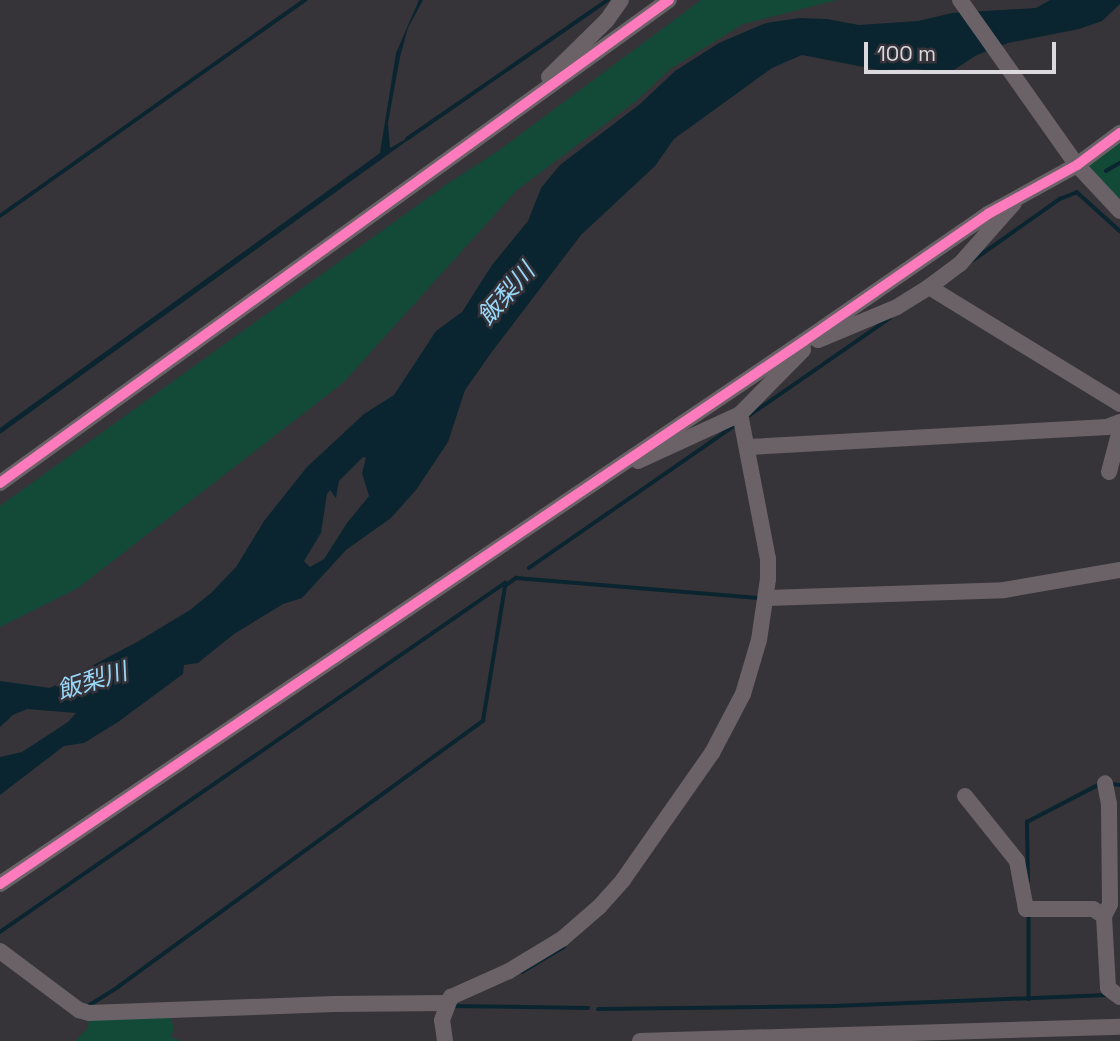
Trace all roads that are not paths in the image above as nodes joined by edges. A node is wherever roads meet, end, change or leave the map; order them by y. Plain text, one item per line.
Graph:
1 (621, 0) edge
2 (669, 0) edge
3 (960, 0) edge
4 (542, 91) junction
5 (1120, 133) edge
6 (1073, 159) junction
7 (1016, 201) junction
8 (1120, 211) edge
9 (929, 287) junction
10 (804, 341) junction
11 (1120, 404) edge
12 (740, 414) junction
13 (1120, 422) edge
14 (1120, 430) edge
15 (749, 447) junction
16 (625, 461) junction
17 (1109, 472) dead end
18 (0, 483) edge
19 (1120, 570) edge
20 (767, 598) junction
21 (1105, 783) dead end
22 (965, 796) dead end
23 (0, 884) edge
24 (1104, 916) junction
25 (0, 951) edge
26 (1120, 997) edge
27 (447, 1003) junction
28 (1120, 1027) edge
29 (445, 1041) edge
30 (640, 1041) edge

1 - 4 street
2 - 4 street
3 - 6 street
4 - 18 street
5 - 6 street
6 - 7 street
6 - 8 street
7 - 9 street
7 - 10 street
9 - 10 street
9 - 11 street
10 - 12 street
10 - 16 street
12 - 15 street
12 - 16 street
13 - 15 street
14 - 17 street
15 - 20 street
16 - 23 street
19 - 20 street
20 - 27 street
21 - 24 street
22 - 24 street
24 - 26 street
25 - 27 street
27 - 29 street
28 - 30 street

